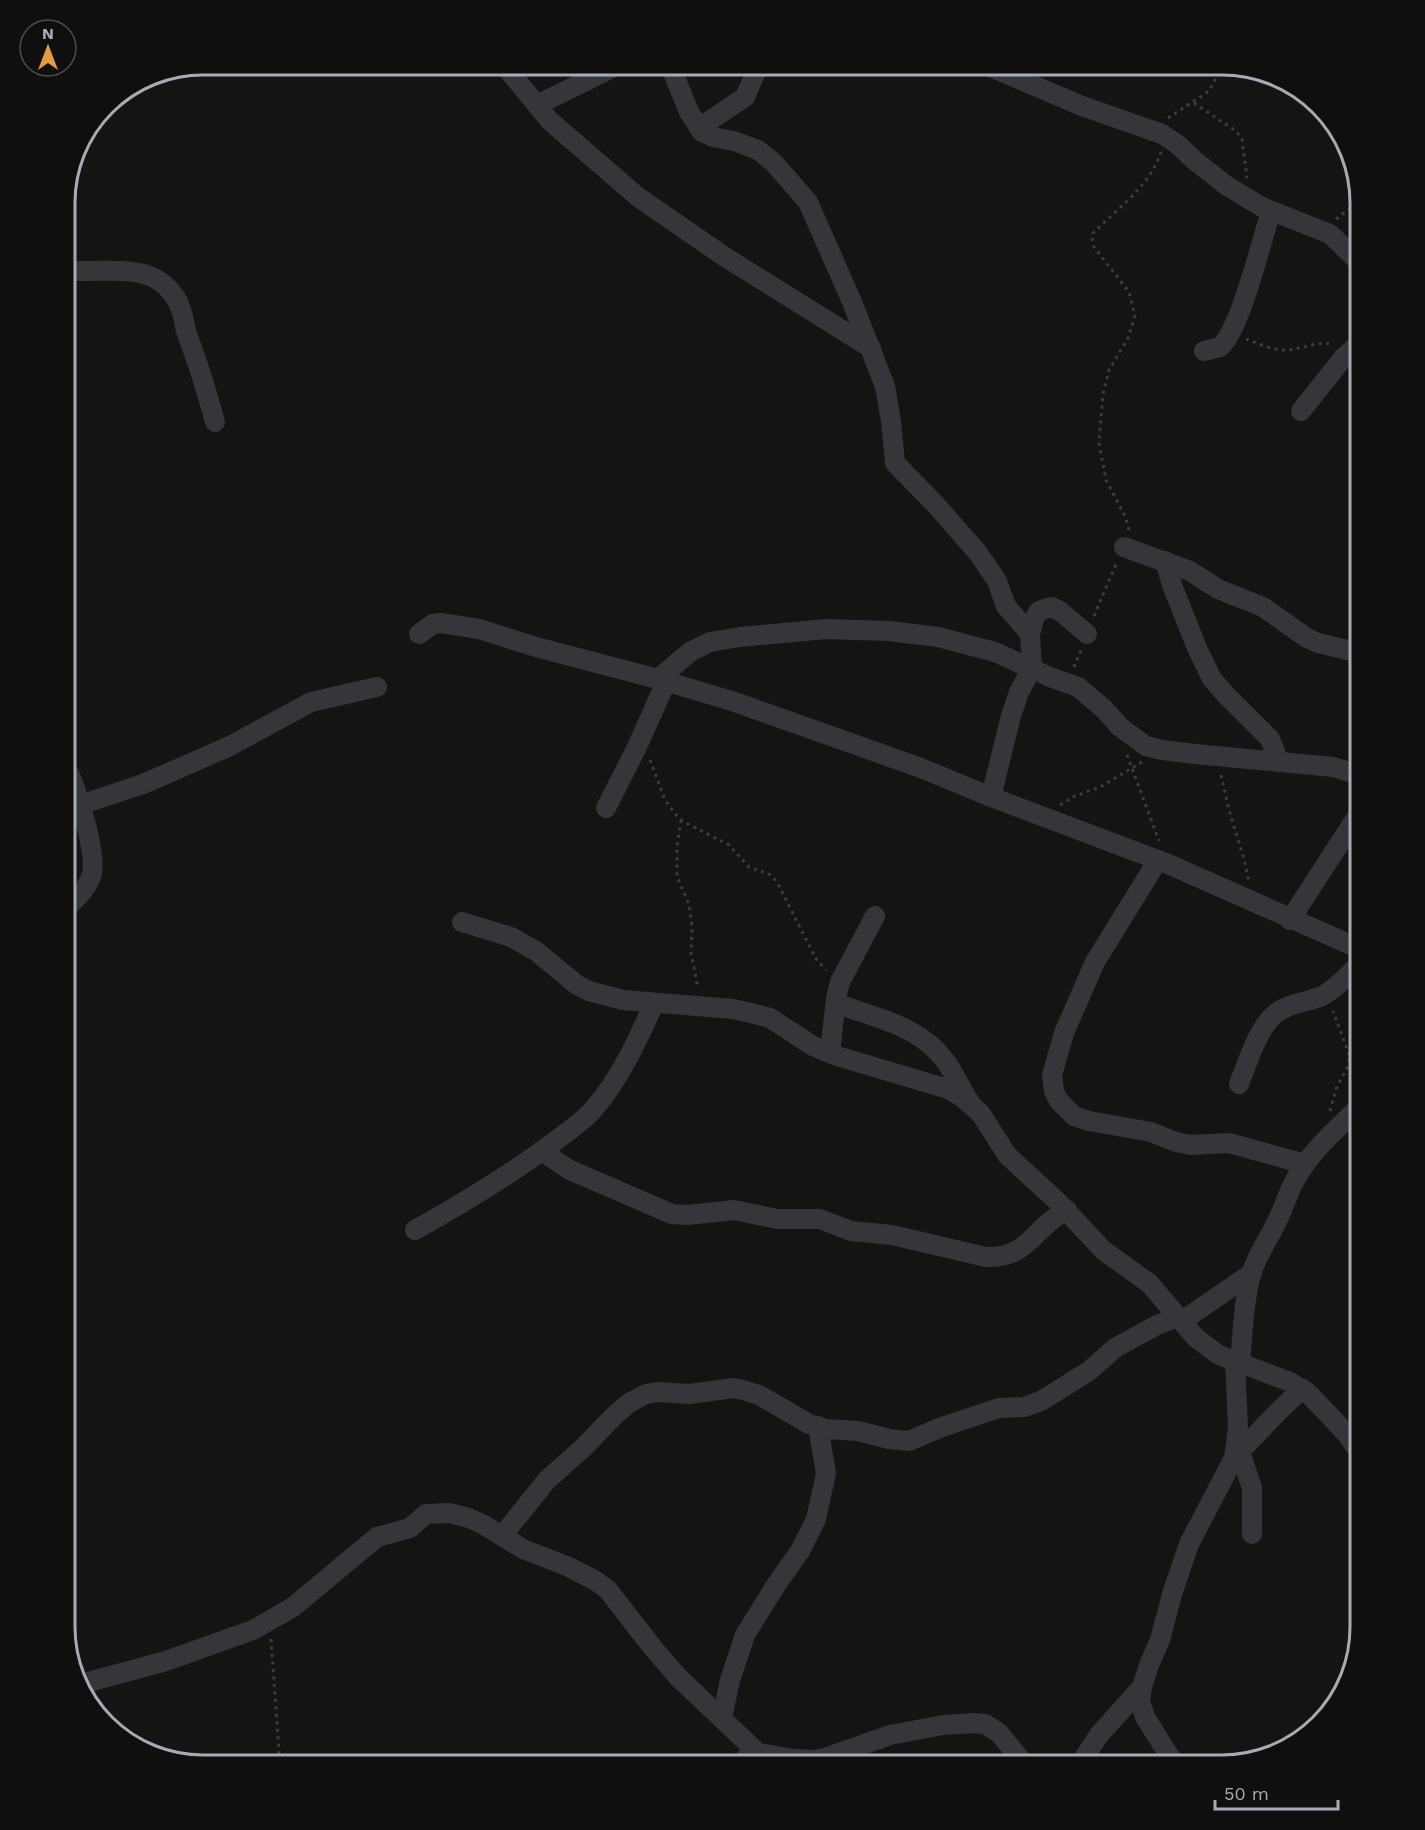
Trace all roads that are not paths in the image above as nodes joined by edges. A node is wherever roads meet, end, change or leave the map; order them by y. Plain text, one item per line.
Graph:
1 (512, 75) edge
2 (598, 75) edge
3 (674, 75) edge
4 (755, 75) edge
5 (1012, 75) edge
6 (537, 105) junction
7 (699, 128) junction
8 (1271, 211) junction
9 (1350, 253) edge
10 (75, 271) edge
11 (871, 348) junction
12 (1204, 351) dead end
13 (1350, 353) edge
14 (1301, 411) dead end
15 (215, 422) dead end
16 (1125, 547) road end
17 (1165, 561) junction
18 (419, 634) dead end
19 (1030, 634) junction
20 (1087, 634) road end
21 (1350, 651) edge
22 (1032, 668) junction
23 (662, 680) junction
24 (377, 687) dead end
25 (1279, 762) junction
26 (1350, 772) edge
27 (991, 797) junction
28 (75, 807) edge
29 (606, 808) dead end
30 (75, 815) edge
31 (1350, 827) edge
32 (1162, 861) junction
33 (75, 900) edge
34 (875, 916) dead end
35 (1290, 920) junction
36 (462, 922) dead end
37 (1350, 945) edge
38 (1350, 972) edge
39 (836, 1003) junction
40 (654, 1004) junction
41 (830, 1053) junction
42 (1239, 1084) dead end
43 (973, 1105) junction
44 (1350, 1115) edge
45 (541, 1151) junction
46 (1305, 1164) junction
47 (1067, 1210) junction
48 (415, 1230) dead end
49 (1251, 1273) junction
50 (1180, 1319) junction
51 (1238, 1362) junction
52 (1303, 1389) junction
53 (818, 1426) junction
54 (1350, 1428) edge
55 (1237, 1455) junction
56 (1252, 1534) dead end
57 (502, 1536) junction
58 (87, 1682) edge
59 (1142, 1687) junction
60 (722, 1718) junction
61 (753, 1749) junction
62 (749, 1755) edge
63 (769, 1755) edge
64 (833, 1755) edge
65 (1016, 1755) edge
66 (1086, 1755) edge
67 (1168, 1755) edge

1 - 6 street
2 - 6 street
3 - 7 street
4 - 7 street
5 - 8 street
6 - 11 street
7 - 11 street
8 - 9 street
8 - 12 street
10 - 15 street
11 - 19 street
13 - 14 street
16 - 17 street
17 - 21 street
17 - 25 street
18 - 23 street
19 - 20 street
19 - 22 street
22 - 23 street
22 - 25 street
22 - 27 street
23 - 27 street
23 - 29 street
24 - 28 street
25 - 26 street
27 - 32 street
30 - 33 street
31 - 35 street
32 - 35 street
32 - 46 street
34 - 39 street
35 - 37 street
36 - 40 street
38 - 42 street
39 - 41 street
39 - 43 street
40 - 41 street
40 - 45 street
41 - 43 street
43 - 47 street
44 - 46 street
45 - 47 street
45 - 48 street
46 - 49 street
47 - 50 street
49 - 50 street
49 - 51 street
50 - 51 street
50 - 53 street
51 - 52 street
51 - 55 street
52 - 54 street
52 - 55 street
53 - 57 street
53 - 60 street
55 - 56 street
55 - 59 street
57 - 58 street
57 - 60 street
59 - 66 street
59 - 67 street
60 - 61 street
61 - 62 street
61 - 63 street
64 - 65 street

